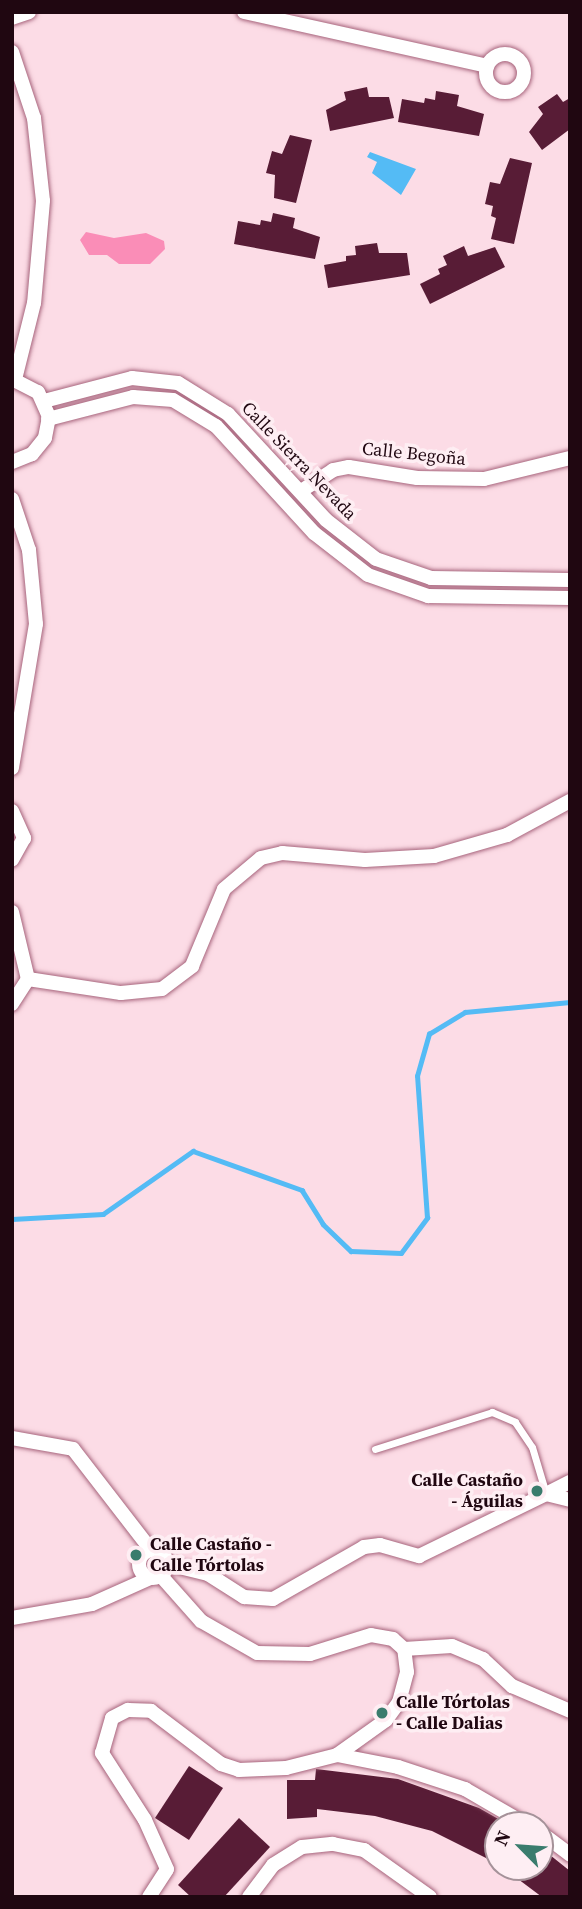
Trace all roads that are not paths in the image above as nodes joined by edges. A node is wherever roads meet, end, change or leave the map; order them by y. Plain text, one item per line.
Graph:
1 (29, 12) edge
2 (244, 12) edge
3 (12, 18) edge
4 (12, 52) edge
5 (487, 66) dead end
6 (13, 379) edge
7 (44, 401) junction
8 (48, 419) junction
9 (570, 458) edge
10 (12, 462) edge
11 (301, 491) junction
12 (12, 499) edge
13 (570, 580) edge
14 (570, 598) edge
15 (12, 768) edge
16 (570, 801) edge
17 (12, 811) edge
18 (12, 860) edge
19 (12, 912) edge
20 (28, 979) junction
21 (12, 1004) edge
22 (12, 1438) edge
23 (375, 1449) dead end
24 (570, 1482) edge
25 (546, 1494) junction
26 (570, 1500) edge
27 (151, 1550) junction
28 (159, 1573) junction
29 (12, 1618) edge
30 (404, 1649) junction
31 (570, 1711) edge
32 (337, 1755) junction
33 (503, 1811) edge
34 (554, 1843) edge
35 (570, 1855) edge
36 (149, 1897) edge
37 (249, 1897) edge
38 (430, 1897) edge

1 - 3 street
2 - 5 street
4 - 6 street
6 - 7 street
7 - 8 street
7 - 11 street, Calle Sierra Nevada
8 - 10 street
8 - 14 street, Calle Sierra Nevada
9 - 11 street, Calle Begoña
11 - 13 street, Calle Sierra Nevada
12 - 15 street
16 - 20 street
17 - 18 street
19 - 20 street
20 - 21 street
22 - 27 street
23 - 25 lane
24 - 25 street
25 - 26 street
25 - 28 street
27 - 28 street
27 - 28 street
28 - 29 street
28 - 30 street
30 - 31 street
30 - 32 street
32 - 33 street
32 - 36 street
34 - 35 street
37 - 38 street

